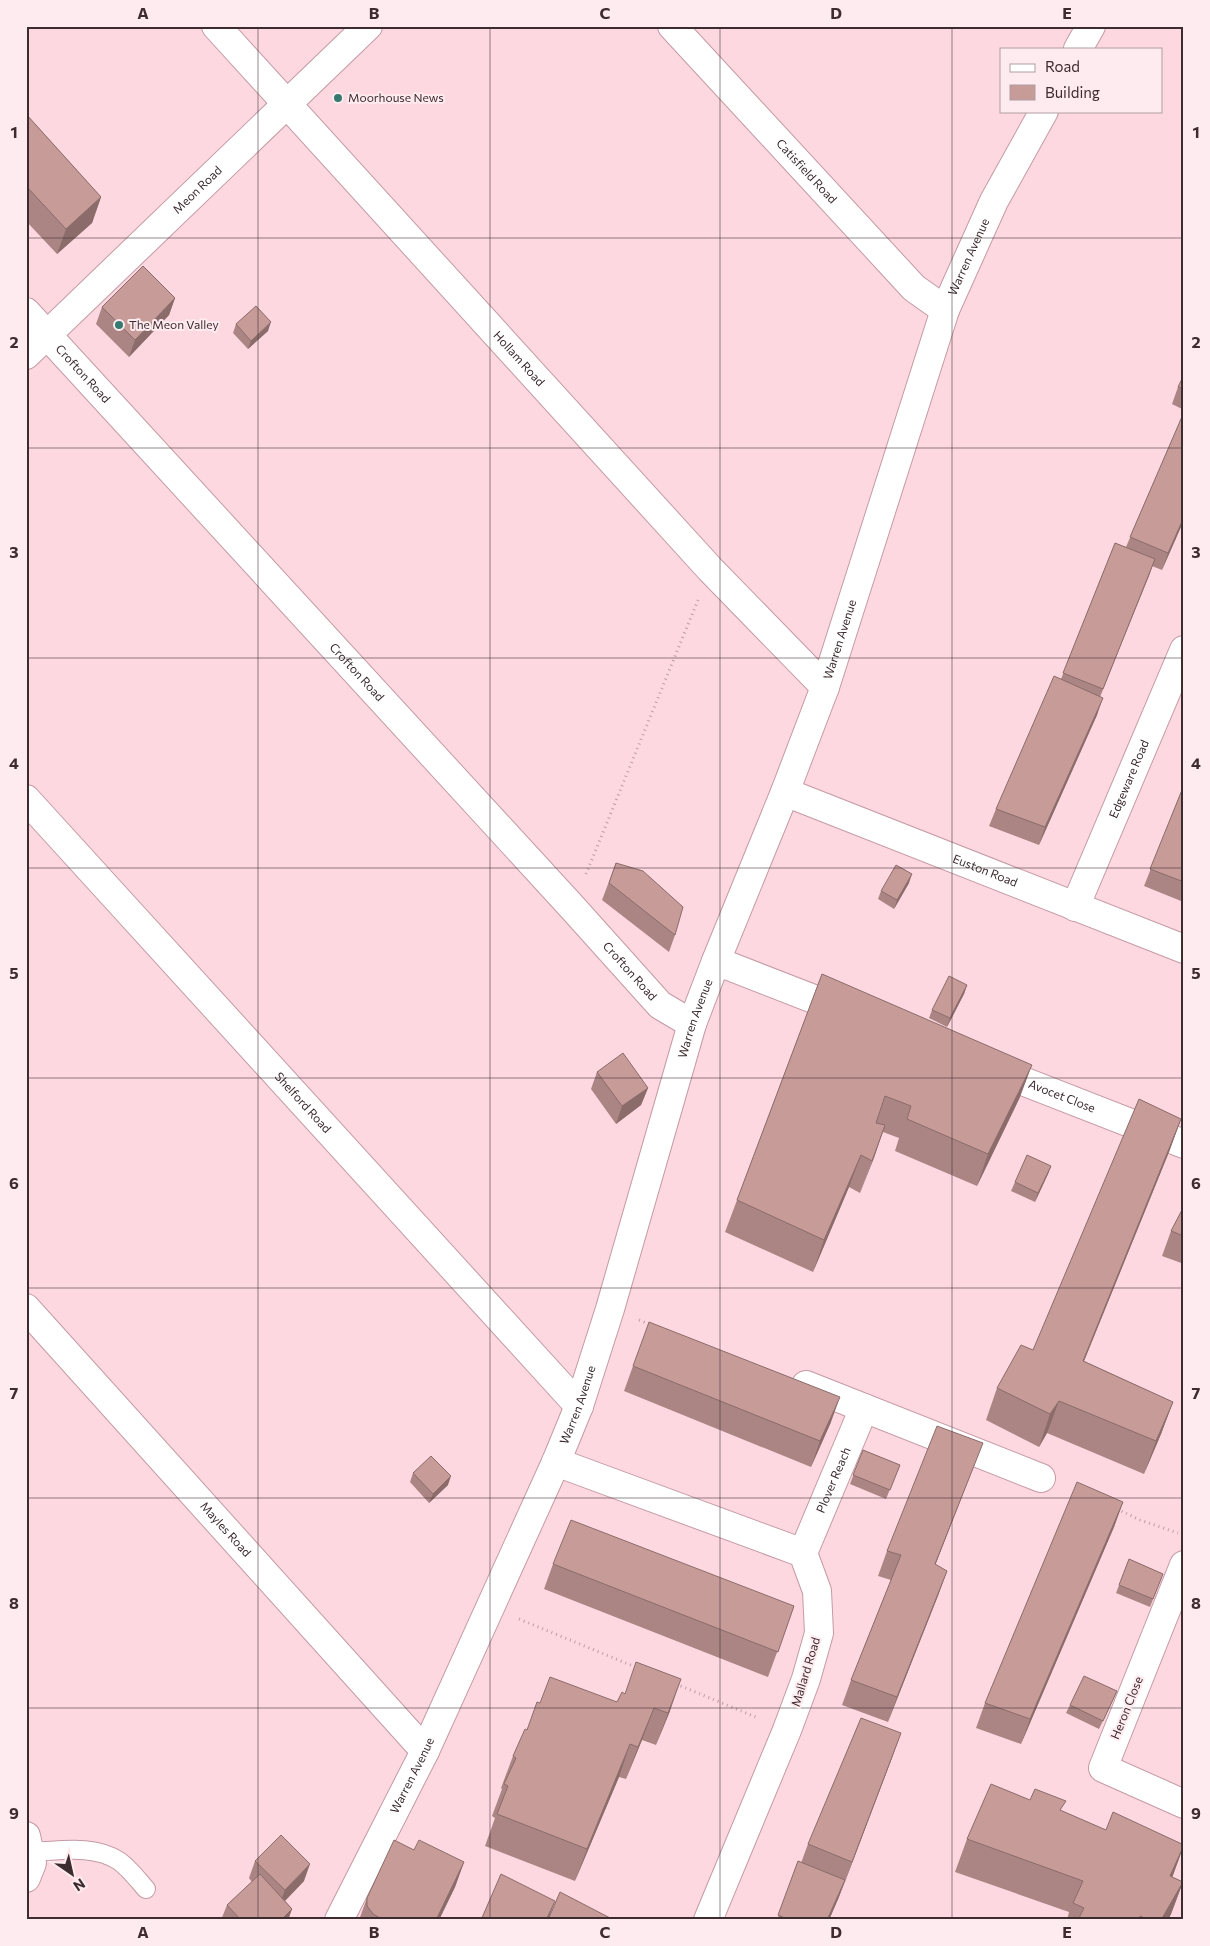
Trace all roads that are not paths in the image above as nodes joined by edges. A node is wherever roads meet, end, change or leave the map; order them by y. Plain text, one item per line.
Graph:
1 (216, 26) edge
2 (368, 26) edge
3 (672, 26) edge
4 (1090, 26) edge
5 (1079, 48) edge
6 (287, 104) junction
7 (1043, 112) edge
8 (945, 310) junction
9 (26, 312) edge
10 (48, 335) junction
11 (26, 355) edge
12 (1184, 650) edge
13 (825, 687) junction
14 (786, 792) junction
15 (26, 800) edge
16 (1075, 907) junction
17 (1184, 950) edge
18 (716, 961) junction
19 (872, 1022) edge
20 (692, 1024) junction
21 (973, 1062) edge
22 (1184, 1144) edge
23 (26, 1308) edge
24 (786, 1377) edge
25 (579, 1406) junction
26 (864, 1408) junction
27 (556, 1462) junction
28 (1042, 1478) dead end
29 (803, 1552) junction
30 (1184, 1565) edge
31 (425, 1751) junction
32 (1184, 1804) edge
33 (28, 1855) edge
34 (146, 1889) dead end
35 (339, 1920) edge
36 (708, 1920) edge

1 - 6 street, Hollam Road
2 - 6 street, Meon Road
3 - 8 street, Catisfield Road
4 - 5 street
6 - 10 street, Meon Road
6 - 13 street, Hollam Road
7 - 8 street, Warren Avenue
8 - 13 street, Warren Avenue
9 - 10 street, Crofton Road
10 - 11 street, Meon Road
10 - 20 street, Crofton Road
12 - 16 street, Edgeware Road
13 - 14 street, Warren Avenue
14 - 16 street, Euston Road
14 - 18 street, Warren Avenue
15 - 25 street, Shelford Road
16 - 17 street, Euston Road
18 - 19 street
18 - 20 street, Warren Avenue
20 - 25 street, Warren Avenue
21 - 22 street, Avocet Close
23 - 31 street, Mayles Road
24 - 26 street
25 - 27 street, Warren Avenue
26 - 28 street
26 - 29 street, Plover Reach
27 - 29 street
27 - 31 street, Warren Avenue
29 - 36 street, Mallard Road
30 - 32 street, Heron Close
31 - 35 street, Warren Avenue
33 - 34 lane

